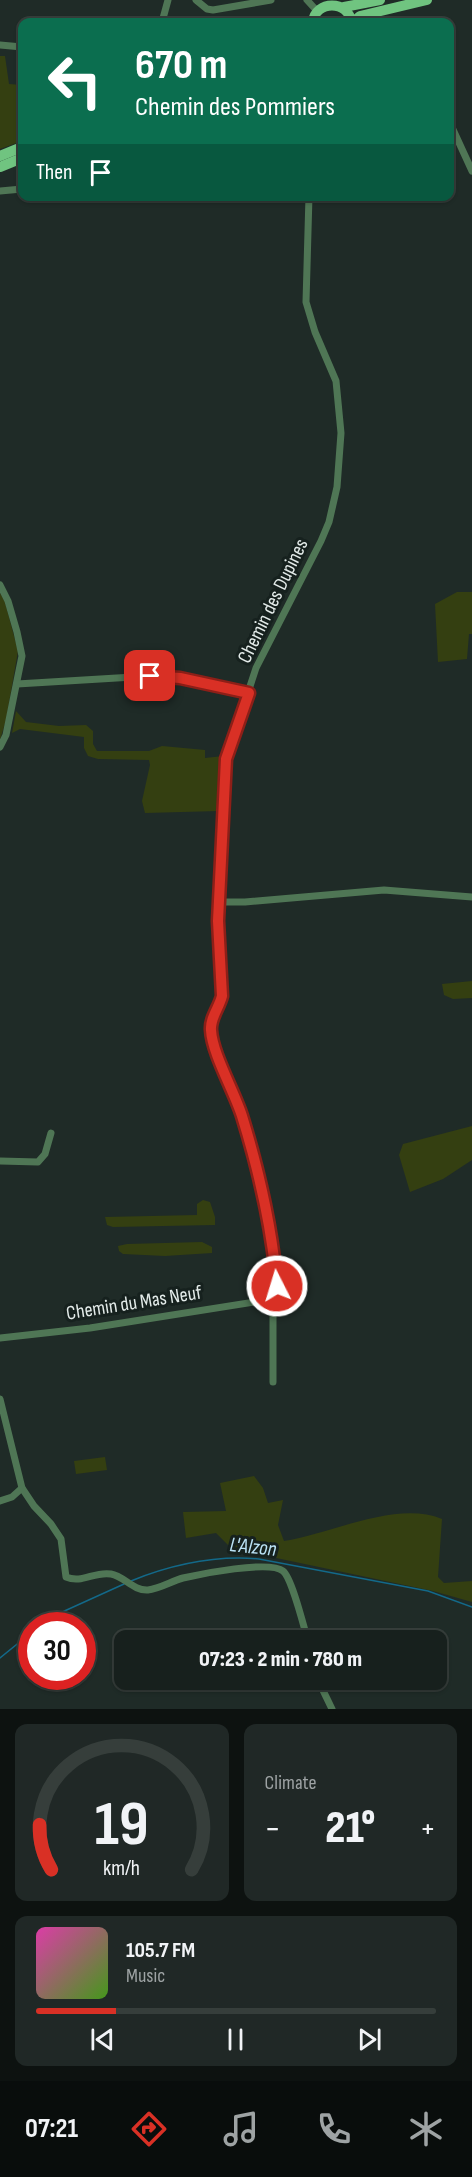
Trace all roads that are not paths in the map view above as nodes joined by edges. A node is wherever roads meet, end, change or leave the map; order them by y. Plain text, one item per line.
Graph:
1 (168, 0) edge
2 (195, 0) edge
3 (271, 0) edge
4 (307, 0) edge
5 (380, 0) edge
6 (427, 0) edge
7 (344, 7) junction
8 (315, 13) edge
9 (163, 18) edge
10 (350, 18) edge
11 (357, 18) edge
12 (0, 45) edge
13 (18, 47) edge
14 (454, 132) edge
15 (18, 149) edge
16 (0, 156) edge
17 (18, 160) edge
18 (0, 167) edge
19 (472, 171) edge
20 (18, 189) edge
21 (0, 191) edge
22 (309, 201) edge
23 (0, 585) edge
24 (17, 684) junction
25 (249, 693) junction
26 (0, 747) edge
27 (472, 897) edge
28 (218, 902) junction
29 (51, 1133) dead end
30 (0, 1161) edge
31 (273, 1299) junction
32 (0, 1338) edge
33 (273, 1382) dead end
34 (0, 1399) edge
35 (22, 1488) junction
36 (0, 1501) edge
37 (305, 1630) edge
38 (323, 1690) edge
39 (332, 1709) edge

1 - 9 street
2 - 3 street
4 - 8 street
5 - 7 main road
6 - 11 main road
7 - 8 main road
7 - 10 main road
12 - 13 street
14 - 19 street
15 - 16 main road
17 - 18 main road
20 - 21 street
22 - 25 street, Chemin des Dupines
23 - 24 street
24 - 25 street
24 - 26 street
25 - 28 street, Chemin des Dupines
27 - 28 street
28 - 31 street, Chemin des Dupines
29 - 30 street
31 - 32 street, Chemin du Mas Neuf
31 - 33 street, Chemin des Dupines
34 - 35 street
35 - 36 street
35 - 37 street
38 - 39 street

